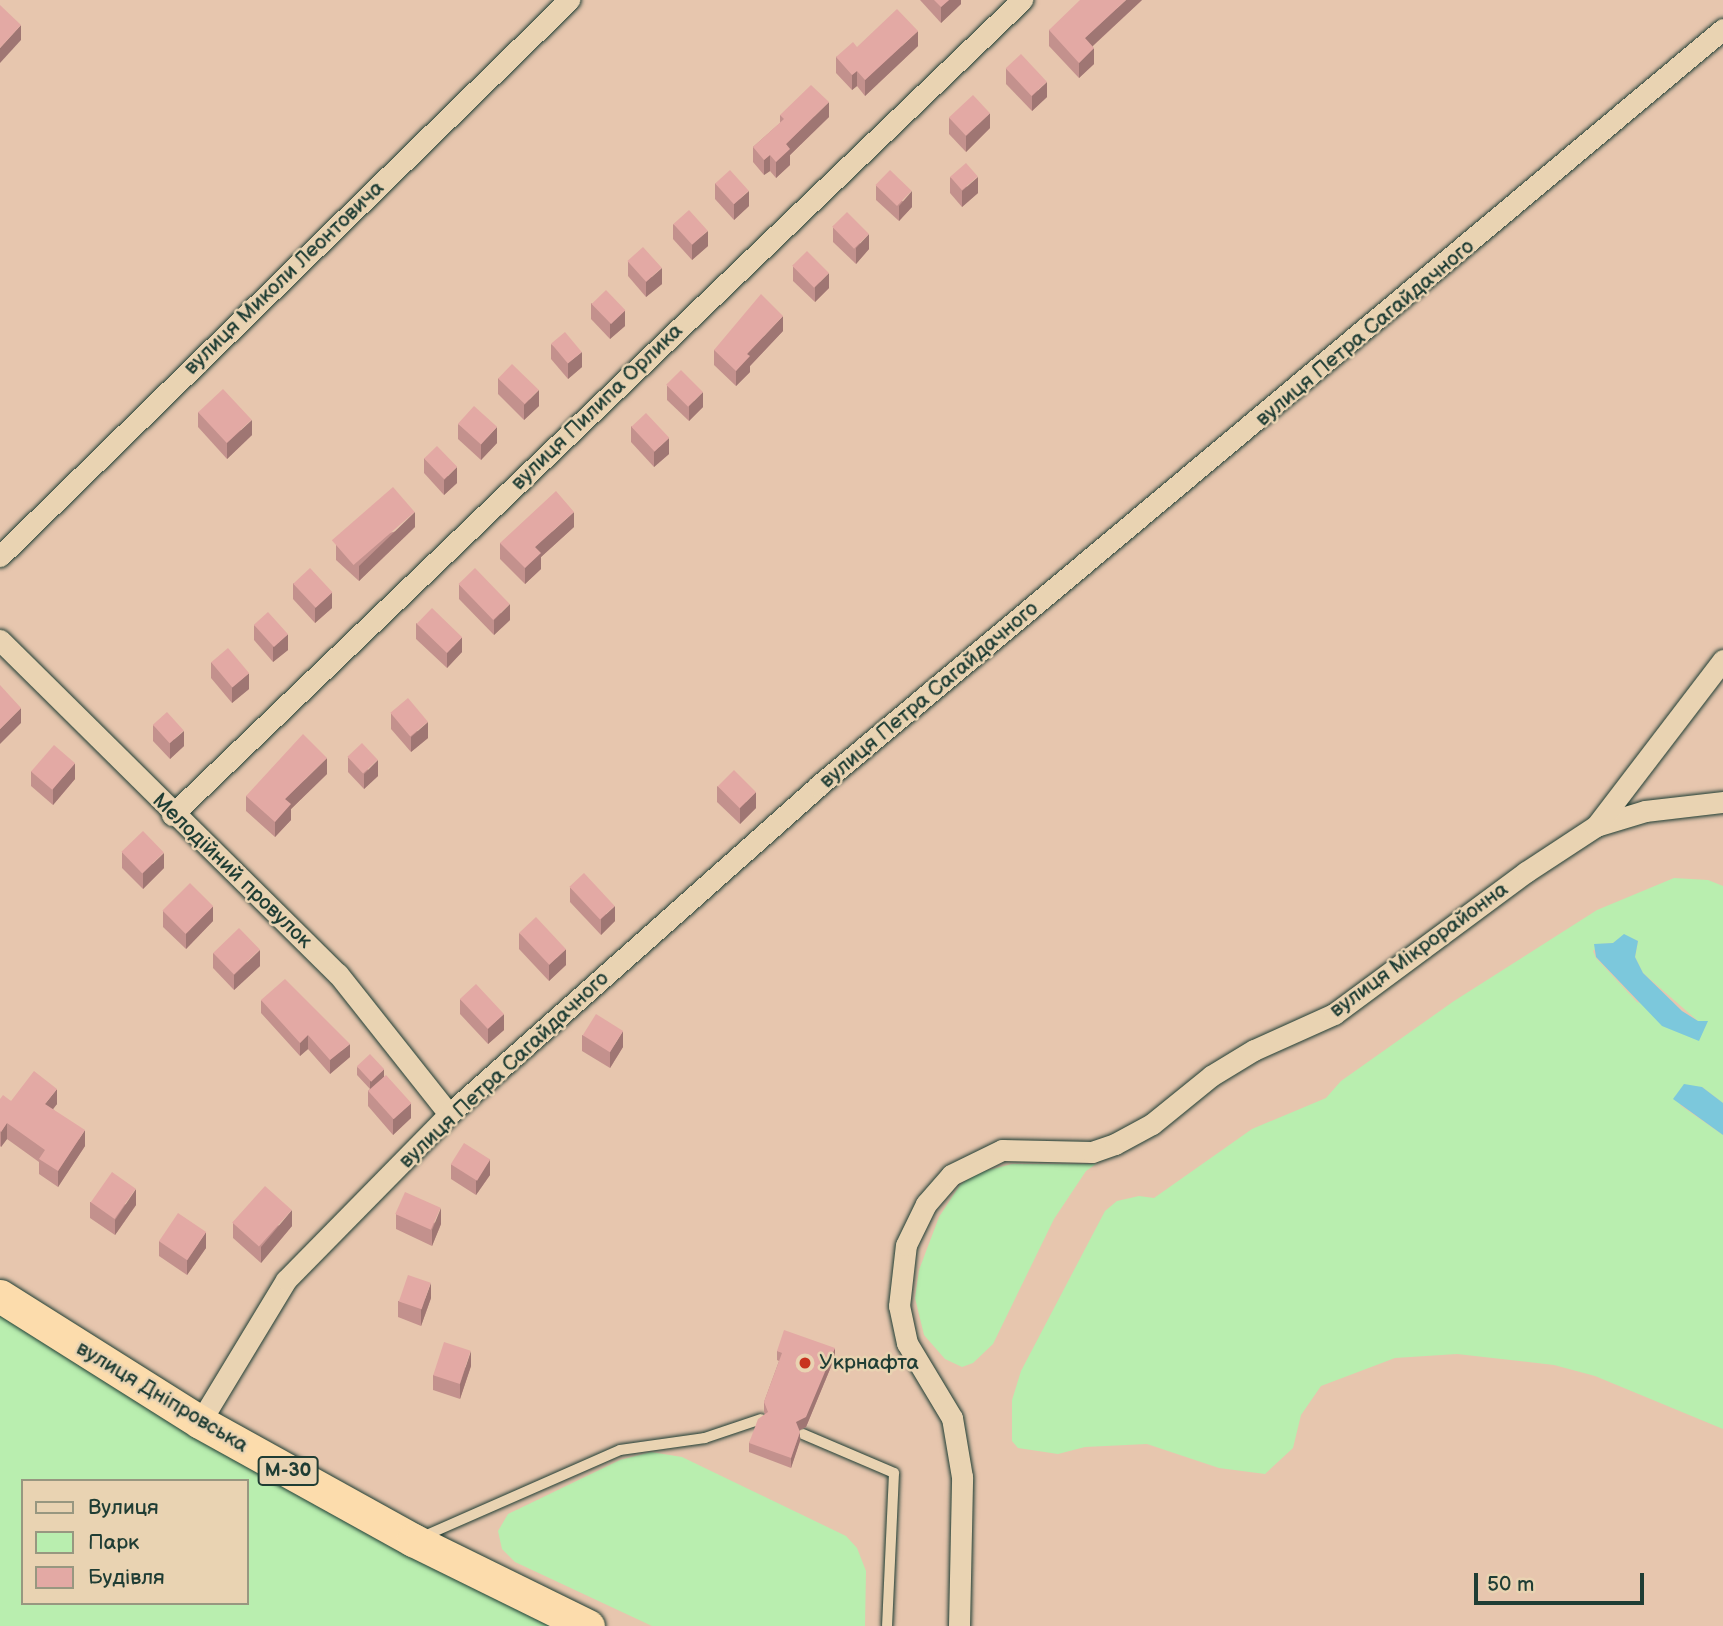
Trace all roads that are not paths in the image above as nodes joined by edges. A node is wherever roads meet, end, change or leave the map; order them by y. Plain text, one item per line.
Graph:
1 (569, 0) edge
2 (1022, 0) edge
3 (1723, 29) edge
4 (0, 556) edge
5 (0, 640) edge
6 (1723, 660) edge
7 (1723, 802) edge
8 (173, 815) junction
9 (1596, 827) junction
10 (449, 1114) junction
11 (0, 1296) edge
12 (761, 1419) edge
13 (200, 1422) junction
14 (803, 1434) edge
15 (413, 1540) junction
16 (588, 1626) edge
17 (887, 1626) edge
18 (959, 1626) edge

1 - 4 street, вулиця Миколи Леонтовича
2 - 8 street, вулиця Пилипа Орлика
3 - 10 street, вулиця Петра Сагайдачного
5 - 8 street, Мелодійний провулок
6 - 9 street, вулиця Мікрорайонна
7 - 9 street
8 - 10 street, Мелодійний провулок
9 - 18 street, вулиця Мікрорайонна
10 - 13 street, вулиця Петра Сагайдачного
11 - 13 highway, вулиця Дніпровська / М-30
12 - 15 lane
13 - 15 highway, вулиця Дніпровська / М-30
14 - 17 lane
15 - 16 highway, вулиця Дніпровська / М-30

